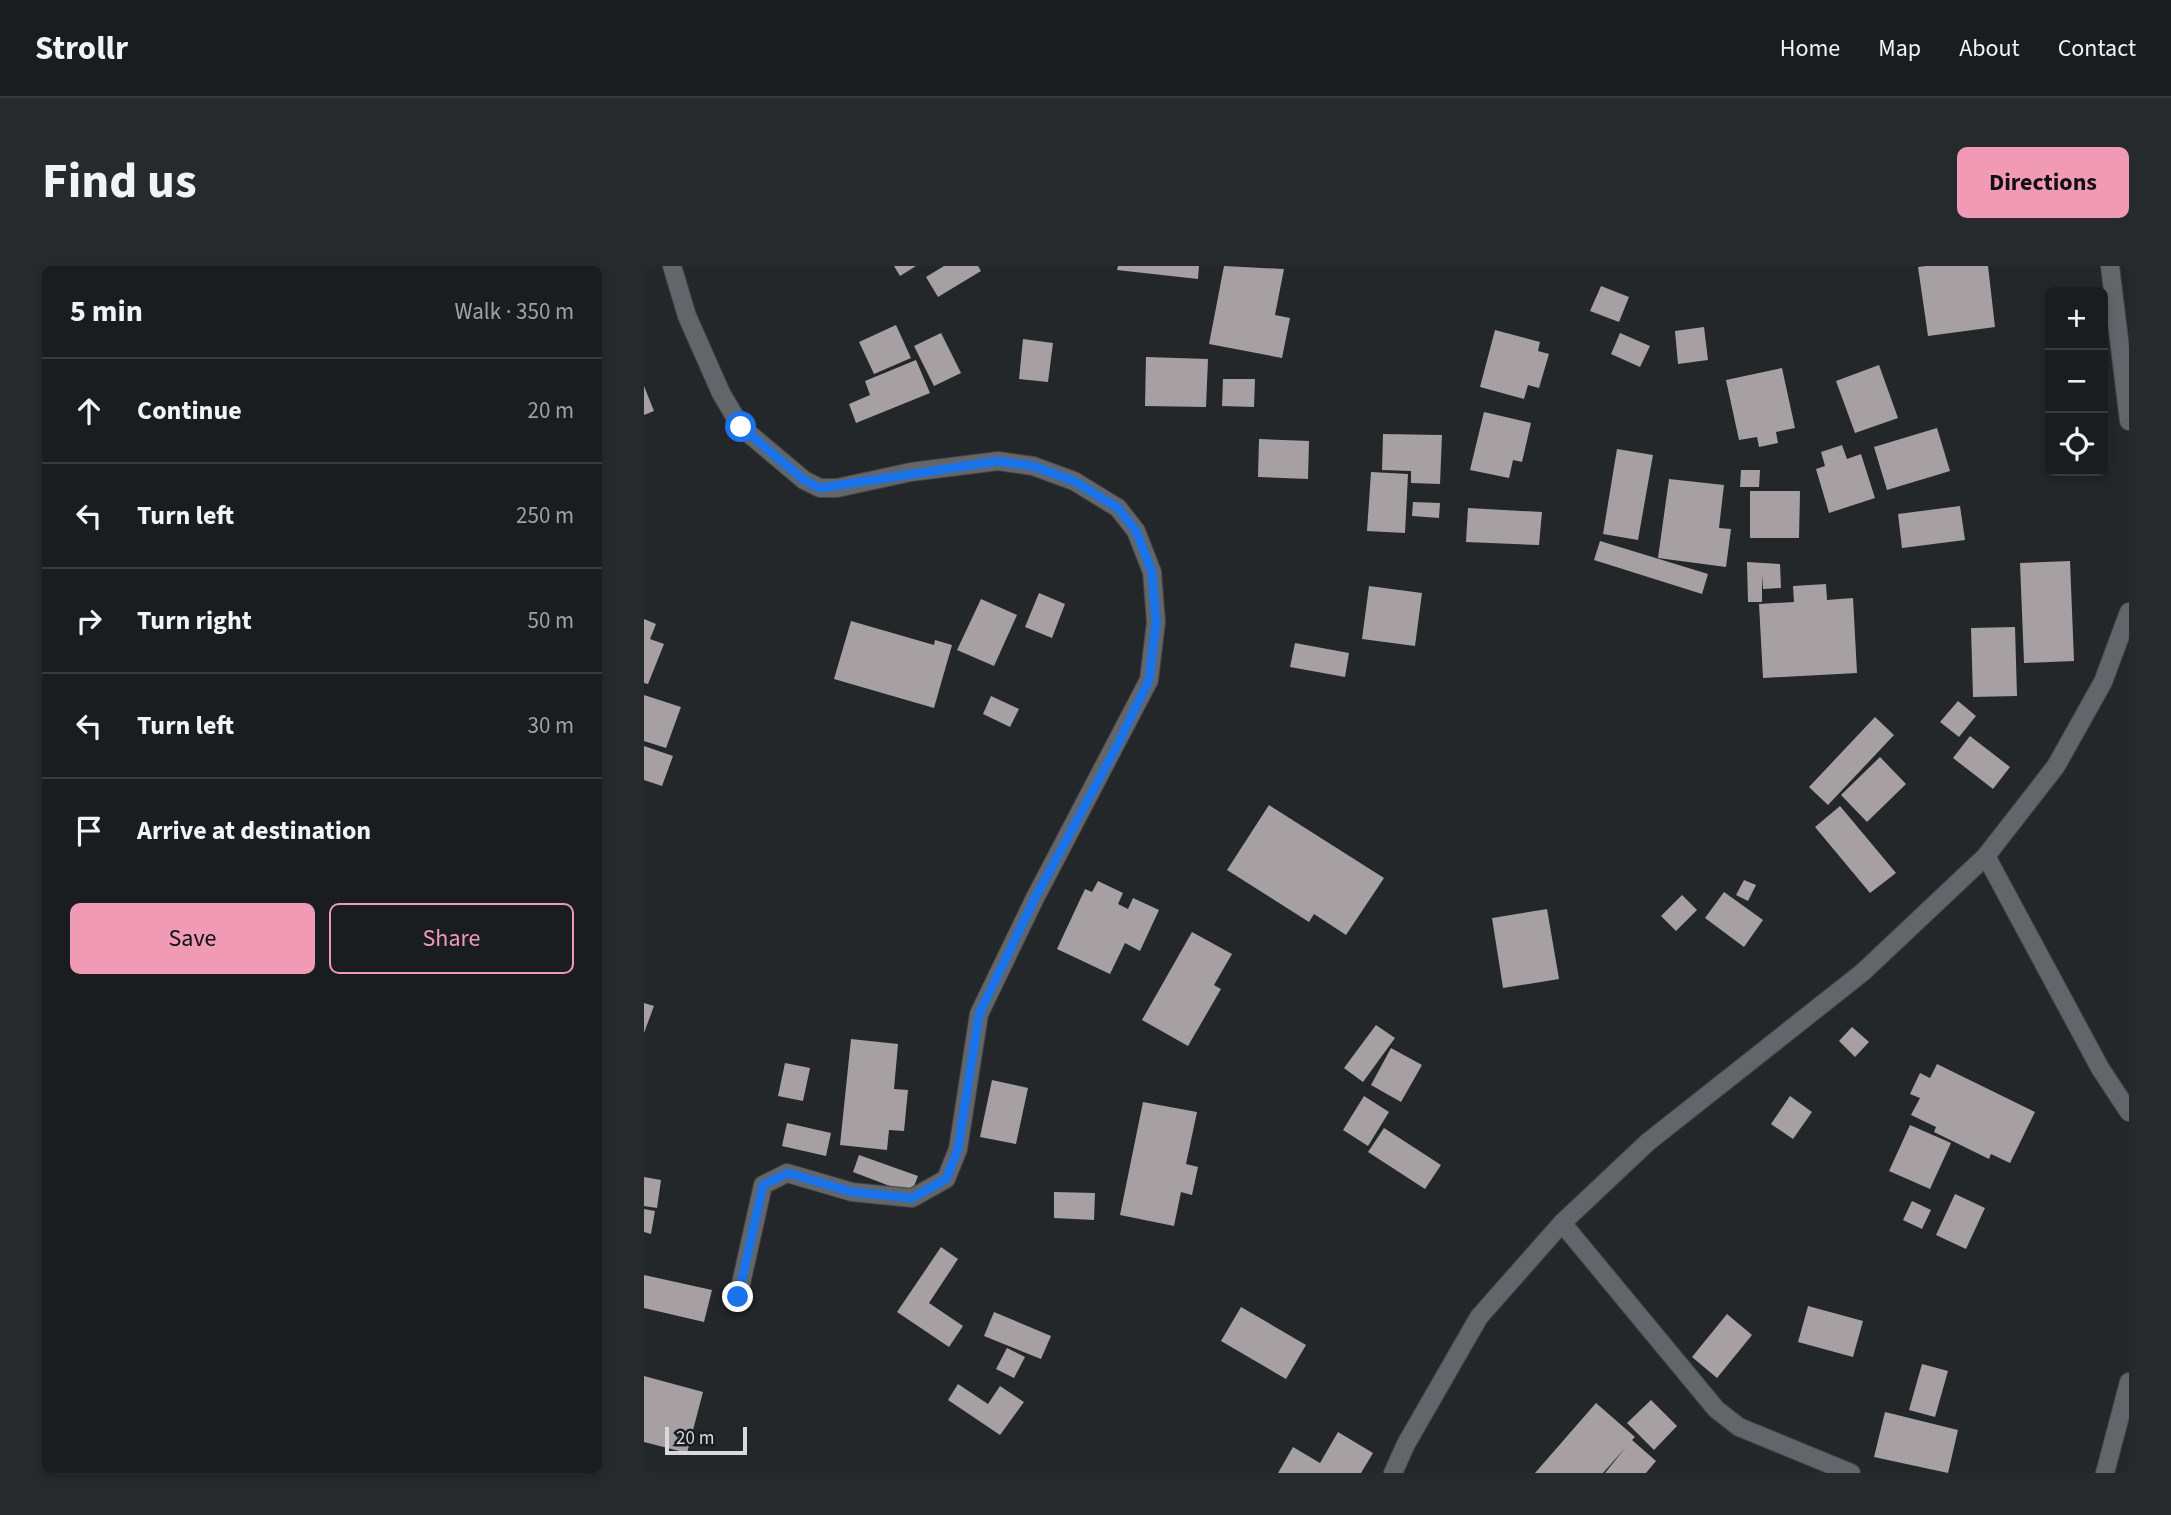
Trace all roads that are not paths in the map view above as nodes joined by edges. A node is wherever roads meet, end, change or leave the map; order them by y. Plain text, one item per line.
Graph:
1 (672, 266) edge
2 (2110, 266) edge
3 (2129, 421) edge
4 (2129, 612) edge
5 (1986, 856) junction
6 (2129, 1112) edge
7 (1562, 1223) junction
8 (738, 1297) dead end
9 (2129, 1382) edge
10 (1393, 1473) edge
11 (1852, 1473) edge
12 (2105, 1473) edge

1 - 8 street
2 - 3 street
4 - 5 street
5 - 6 street
5 - 7 street
7 - 10 street
7 - 11 street
9 - 12 street

